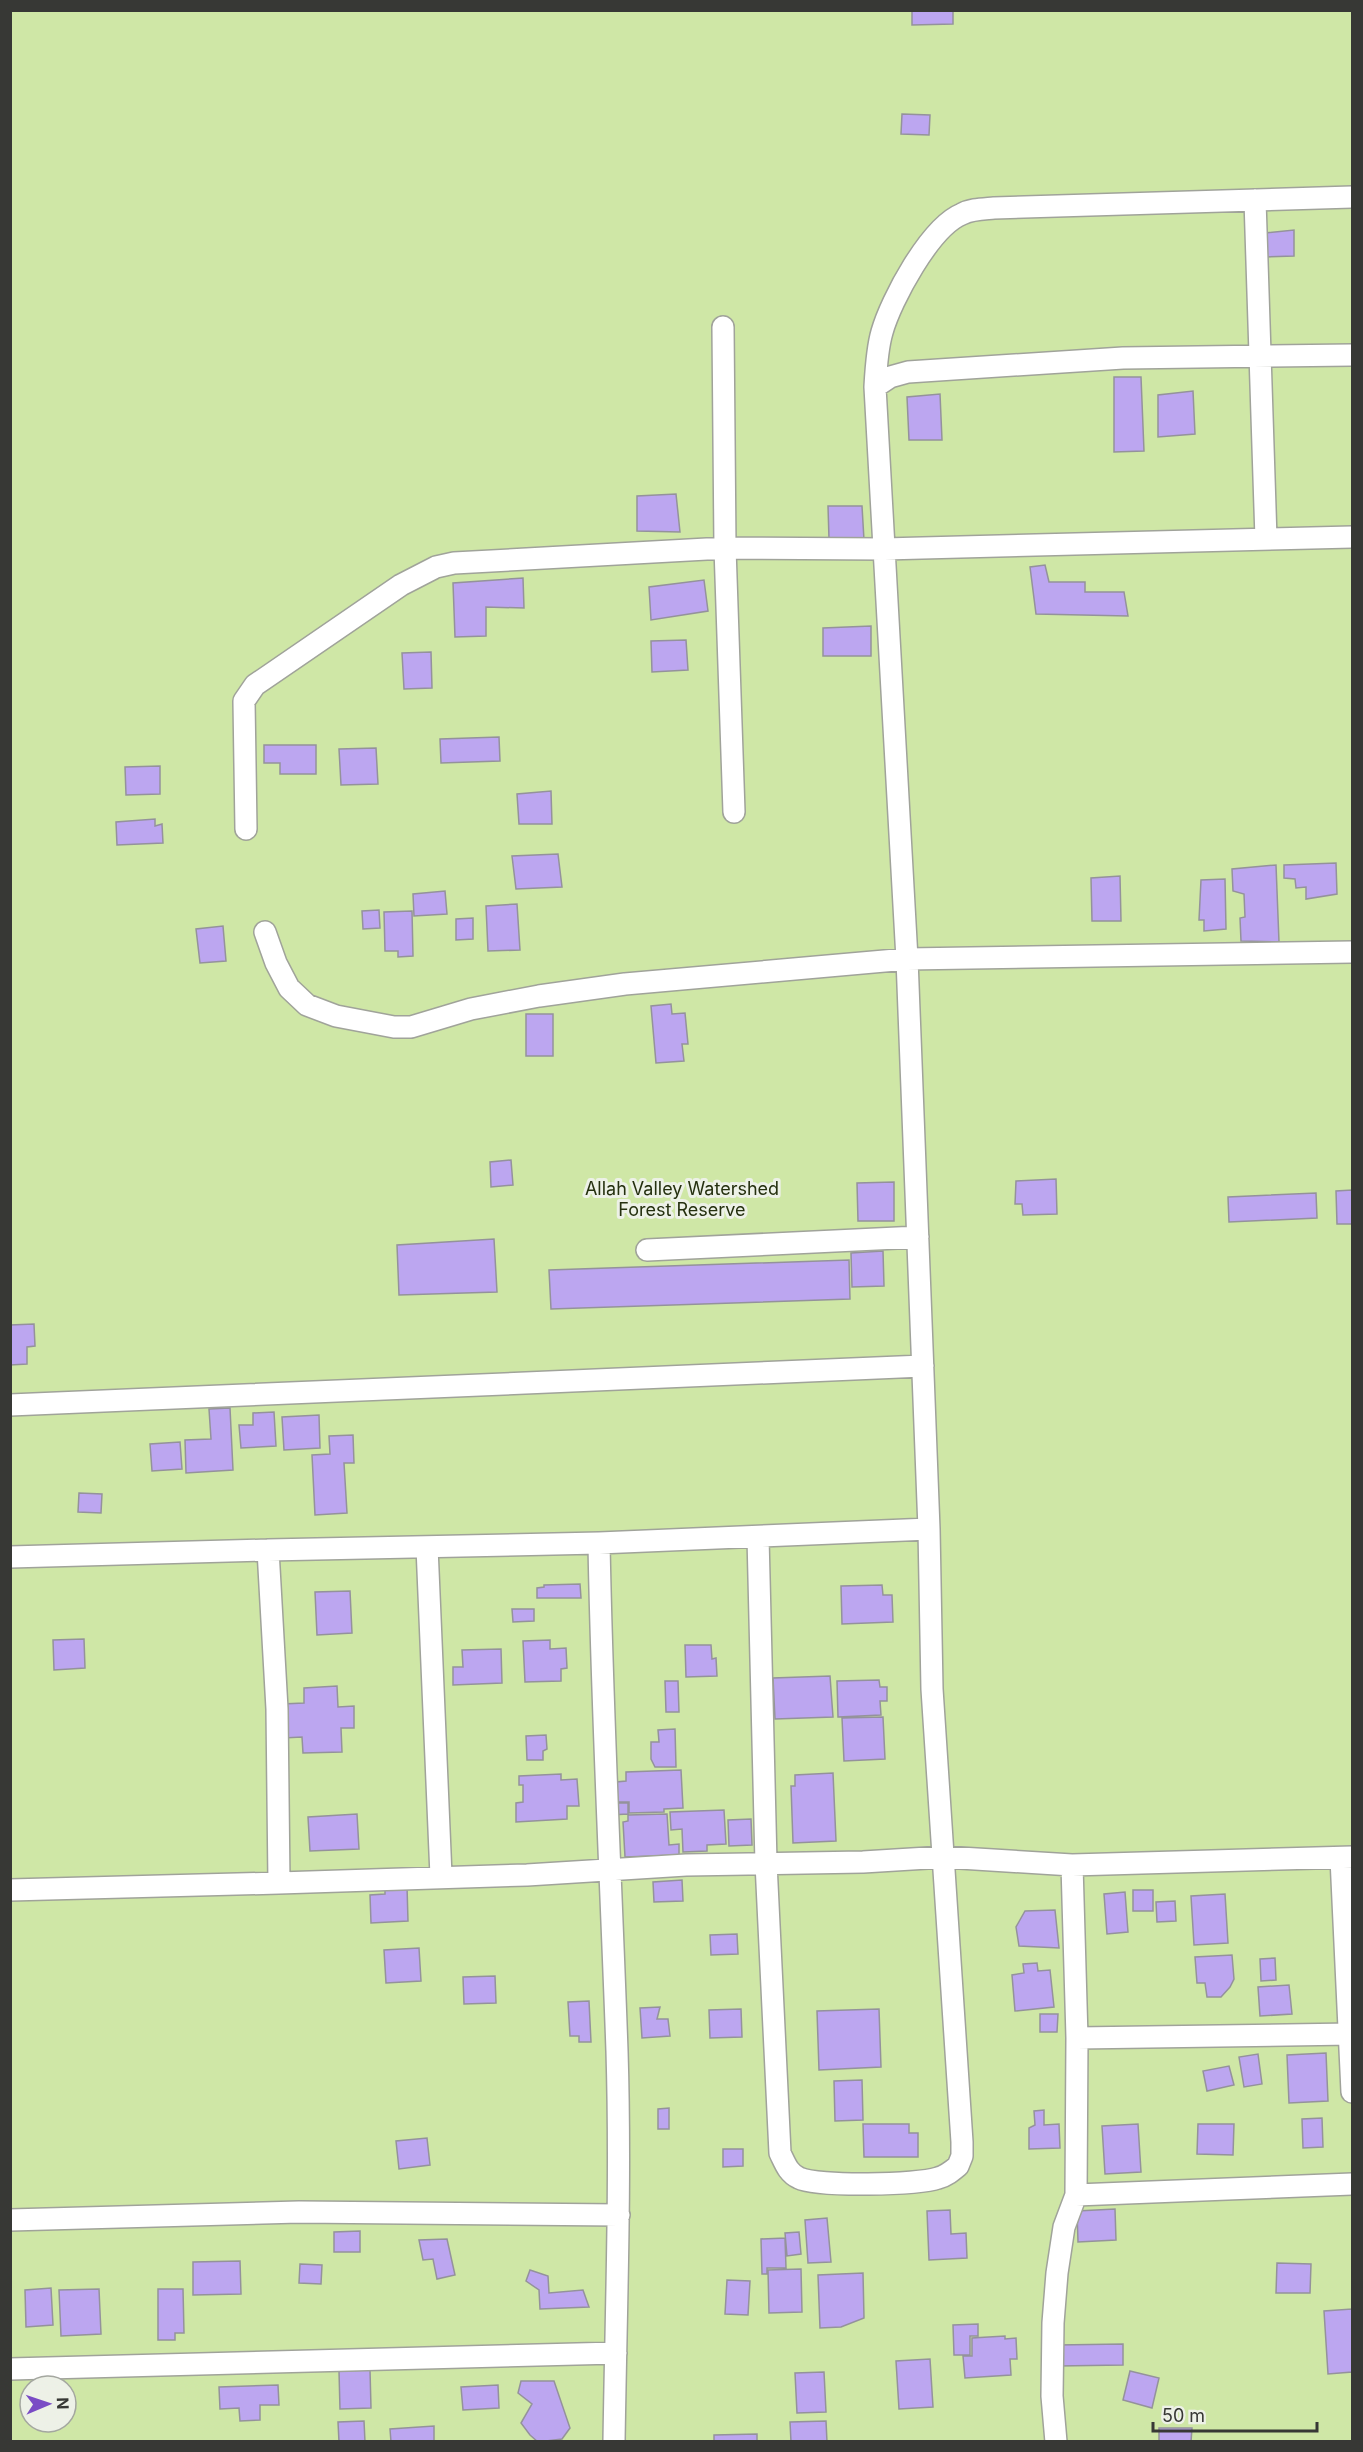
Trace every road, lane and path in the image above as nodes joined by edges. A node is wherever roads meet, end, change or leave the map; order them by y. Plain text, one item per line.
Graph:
1 (1353, 197) edge
2 (1255, 200) junction
3 (723, 327) dead end
4 (1259, 355) junction
5 (1353, 355) edge
6 (875, 387) junction
7 (1353, 537) edge
8 (1266, 539) junction
9 (724, 548) junction
10 (884, 549) junction
11 (735, 812) dead end
12 (246, 829) dead end
13 (265, 932) dead end
14 (1353, 952) edge
15 (907, 959) junction
16 (918, 1237) junction
17 (647, 1250) dead end
18 (923, 1366) junction
19 (10, 1406) edge
20 (929, 1529) junction
21 (758, 1537) junction
22 (599, 1543) junction
23 (427, 1547) junction
24 (268, 1550) junction
25 (10, 1557) edge
26 (944, 1857) junction
27 (1347, 1858) edge
28 (766, 1863) junction
29 (1072, 1865) junction
30 (608, 1870) junction
31 (441, 1876) junction
32 (279, 1883) junction
33 (10, 1890) edge
34 (1351, 2034) edge
35 (1077, 2038) junction
36 (1353, 2092) edge
37 (1353, 2184) edge
38 (1076, 2195) junction
39 (619, 2215) junction
40 (10, 2220) edge
41 (616, 2353) junction
42 (10, 2369) edge
43 (614, 2442) edge
44 (1056, 2442) edge

1 - 2 street
2 - 4 street
2 - 6 street
3 - 9 street
4 - 5 street
4 - 6 street
4 - 8 street
6 - 10 street
7 - 8 street
8 - 10 street
9 - 10 street
9 - 11 street
9 - 12 street
10 - 15 street
13 - 15 street
14 - 15 street
15 - 16 street
16 - 17 street
16 - 18 street
18 - 19 street
18 - 20 street
20 - 21 street
20 - 26 street
21 - 22 street
21 - 28 street
22 - 23 street
22 - 30 street
23 - 24 street
23 - 31 street
24 - 25 street
24 - 32 street
26 - 28 street
26 - 28 street
26 - 29 street
27 - 29 street
27 - 34 street
28 - 30 street
29 - 35 street
30 - 31 street
30 - 39 street
31 - 32 street
32 - 33 street
34 - 35 street
34 - 36 street
35 - 38 street
37 - 38 street
38 - 44 street
39 - 40 street
39 - 41 street
41 - 42 street
41 - 43 street

